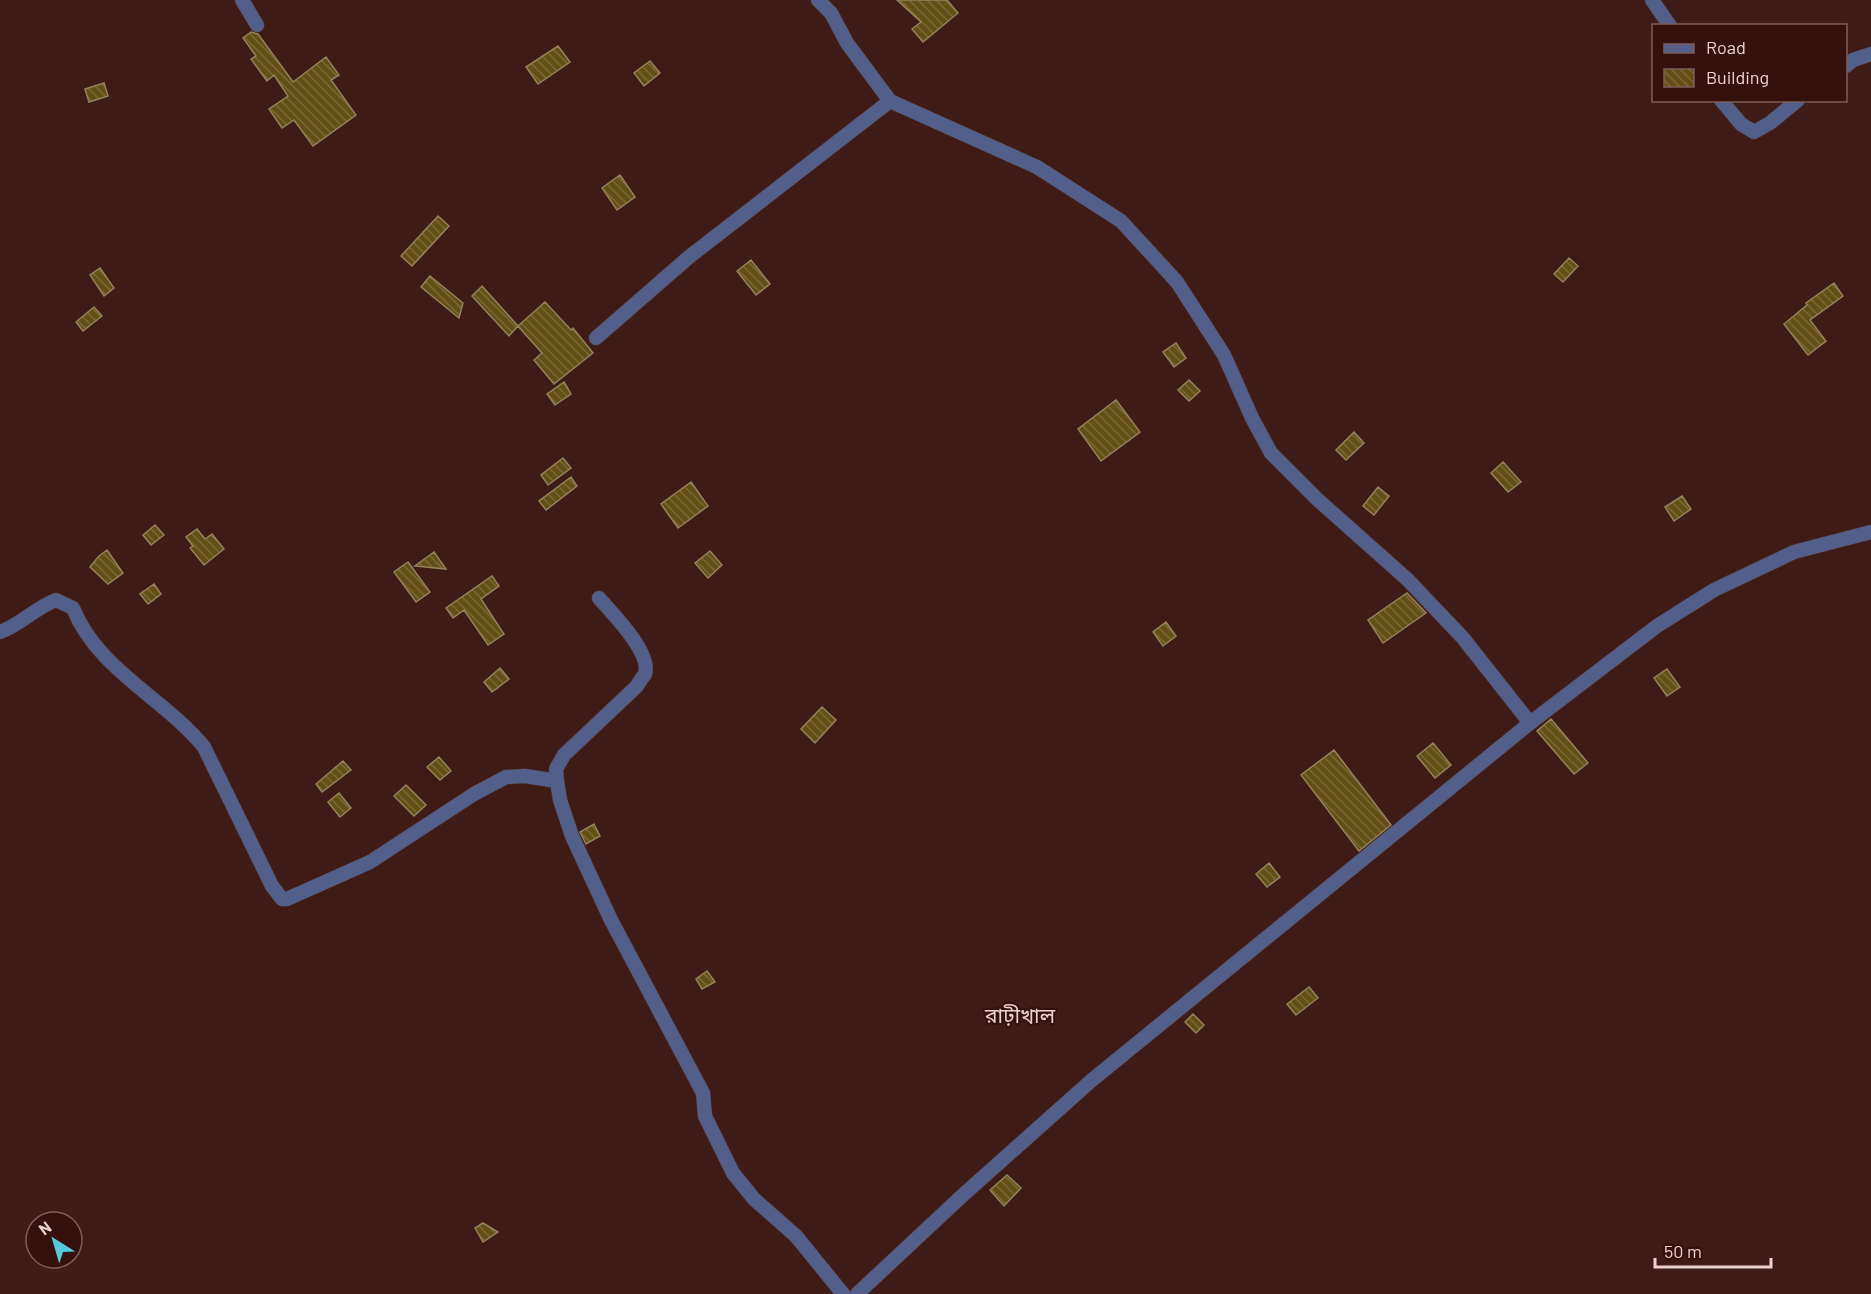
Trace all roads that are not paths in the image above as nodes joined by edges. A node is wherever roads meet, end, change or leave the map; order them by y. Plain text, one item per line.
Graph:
1 (242, 0) edge
2 (818, 0) edge
3 (1652, 0) edge
4 (1669, 24) edge
5 (257, 25) dead end
6 (1871, 54) edge
7 (1847, 64) edge
8 (890, 101) junction
9 (1723, 102) edge
10 (1796, 102) edge
11 (597, 338) dead end
12 (1871, 532) edge
13 (599, 598) dead end
14 (0, 632) edge
15 (1530, 723) junction
16 (556, 781) junction
17 (843, 1294) edge
18 (857, 1294) edge

1 - 5 street
2 - 8 street
3 - 4 street
6 - 7 street
8 - 11 street
8 - 15 street
9 - 10 street
12 - 15 street
13 - 16 street
14 - 16 street
15 - 18 street
16 - 17 street

